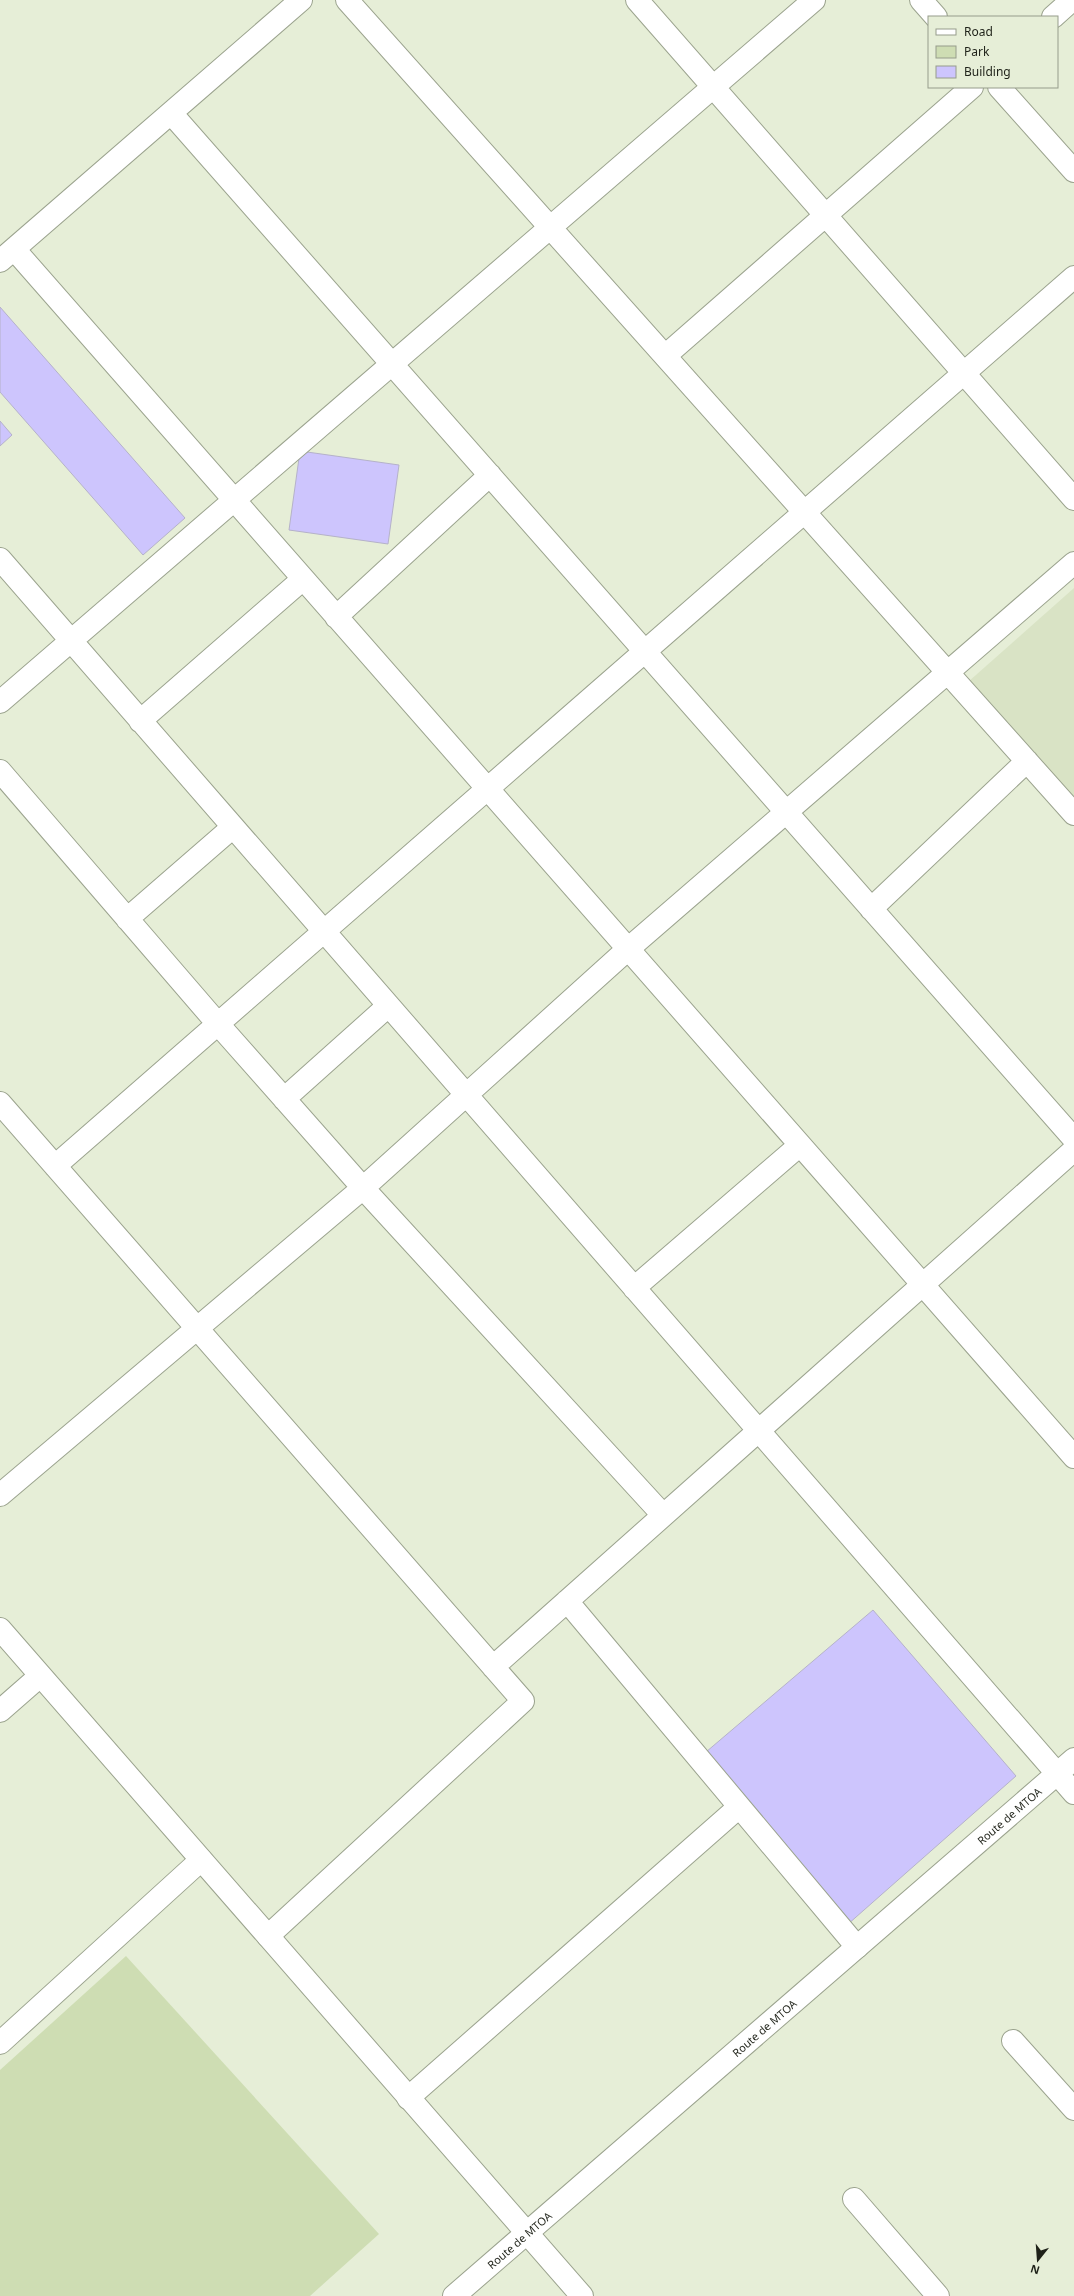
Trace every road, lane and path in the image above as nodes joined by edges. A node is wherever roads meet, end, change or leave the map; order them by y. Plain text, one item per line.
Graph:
1 (301, 0) edge
2 (347, 0) edge
3 (637, 0) edge
4 (814, 0) edge
5 (921, 0) edge
6 (1072, 0) edge
7 (935, 16) edge
8 (1054, 16) edge
9 (713, 87) junction
10 (971, 88) edge
11 (1000, 88) edge
12 (171, 113) junction
13 (1074, 171) edge
14 (826, 215) junction
15 (550, 228) junction
16 (7, 255) edge
17 (1074, 277) edge
18 (665, 356) junction
19 (392, 364) junction
20 (964, 374) junction
21 (490, 475) junction
22 (1074, 499) edge
23 (234, 500) junction
24 (805, 513) junction
25 (0, 559) edge
26 (1074, 563) edge
27 (303, 578) junction
28 (336, 616) junction
29 (71, 641) junction
30 (645, 652) junction
31 (948, 673) junction
32 (0, 702) edge
33 (140, 721) junction
34 (1027, 762) junction
35 (0, 771) edge
36 (488, 789) junction
37 (786, 812) junction
38 (1074, 814) edge
39 (233, 827) junction
40 (871, 909) junction
41 (127, 919) junction
42 (324, 932) junction
43 (628, 949) junction
44 (388, 1006) junction
45 (218, 1024) junction
46 (466, 1094) junction
47 (284, 1099) junction
48 (0, 1103) edge
49 (1074, 1139) edge
50 (800, 1145) junction
51 (1074, 1150) edge
52 (55, 1166) junction
53 (363, 1188) junction
54 (922, 1284) junction
55 (634, 1288) junction
56 (197, 1328) junction
57 (758, 1431) junction
58 (1074, 1457) edge
59 (0, 1495) edge
60 (663, 1515) junction
61 (567, 1601) junction
62 (0, 1629) edge
63 (493, 1667) junction
64 (40, 1676) junction
65 (0, 1711) edge
66 (1074, 1759) edge
67 (1057, 1774) junction
68 (1074, 1793) edge
69 (740, 1807) junction
70 (201, 1860) junction
71 (268, 1936) junction
72 (857, 1947) junction
73 (1013, 2040) dead end
74 (0, 2043) edge
75 (408, 2098) junction
76 (1074, 2109) edge
77 (854, 2199) dead end
78 (525, 2233) junction
79 (454, 2296) edge
80 (582, 2296) edge
81 (938, 2296) edge

1 - 12 street
2 - 15 street
3 - 9 street
4 - 9 street
5 - 7 street
6 - 8 street
9 - 14 street
9 - 15 street
10 - 14 street
11 - 13 street
12 - 16 street
12 - 19 street
14 - 18 street
14 - 20 street
15 - 18 street
15 - 19 street
16 - 23 street
17 - 20 street
18 - 24 street
19 - 21 street
19 - 23 street
20 - 22 street
20 - 24 street
21 - 28 street
21 - 30 street
23 - 27 street
23 - 29 street
24 - 30 street
24 - 31 street
25 - 29 street
26 - 31 street
27 - 28 street
27 - 33 street
28 - 36 street
29 - 32 street
29 - 33 street
30 - 36 street
30 - 37 street
31 - 34 street
31 - 37 street
33 - 39 street
34 - 38 street
34 - 40 street
35 - 41 street
36 - 42 street
36 - 43 street
37 - 40 street
37 - 43 street
39 - 41 street
39 - 42 street
40 - 49 street
41 - 45 street
42 - 44 street
42 - 45 street
43 - 46 street
43 - 50 street
44 - 46 street
44 - 47 street
45 - 47 street
45 - 52 street
46 - 53 street
46 - 55 street
47 - 53 street
48 - 52 street
50 - 54 street
50 - 55 street
51 - 54 street
52 - 56 street
53 - 56 street
53 - 60 street
54 - 57 street
54 - 58 street
55 - 57 street
56 - 59 street
56 - 63 street
57 - 60 street
57 - 67 street
60 - 61 street
61 - 63 street
61 - 69 street
62 - 64 street
63 - 71 street
64 - 65 street
64 - 70 street
66 - 67 street, Route de MTOA
67 - 68 street
67 - 72 street, Route de MTOA
69 - 72 street
69 - 75 street
70 - 71 street
70 - 74 street
71 - 75 street
72 - 78 street, Route de MTOA
73 - 76 street
75 - 78 street
77 - 81 street
78 - 79 street, Route de MTOA
78 - 80 street

